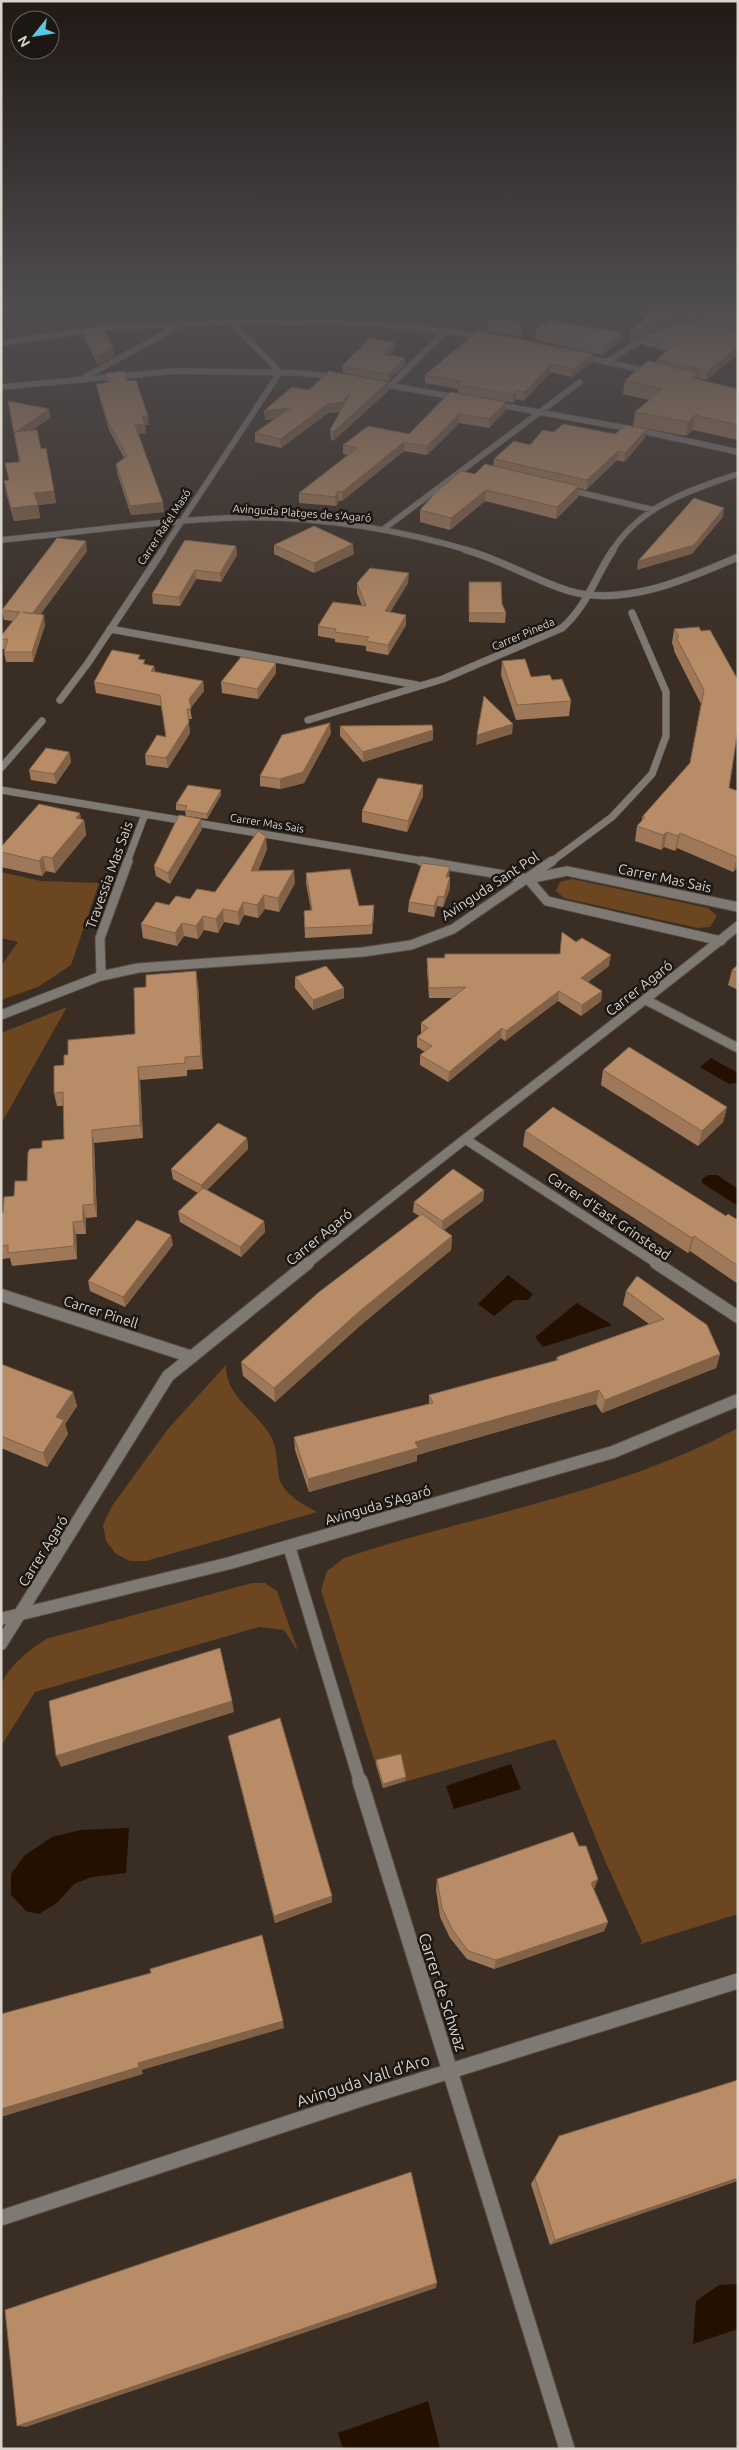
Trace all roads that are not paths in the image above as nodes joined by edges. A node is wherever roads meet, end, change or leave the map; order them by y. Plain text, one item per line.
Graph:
1 (246, 423) edge
2 (525, 423) edge
3 (596, 423) edge
4 (738, 452) edge
5 (467, 467) junction
6 (476, 469) dead end
7 (738, 474) edge
8 (560, 488) edge
9 (654, 510) junction
10 (182, 520) junction
11 (385, 528) junction
12 (1, 540) edge
13 (738, 557) edge
14 (591, 595) junction
15 (632, 613) dead end
16 (110, 630) junction
17 (420, 686) junction
18 (60, 700) dead end
19 (308, 720) dead end
20 (42, 721) dead end
21 (1, 768) edge
22 (1, 790) edge
23 (145, 814) junction
24 (528, 879) junction
25 (738, 907) edge
26 (738, 926) edge
27 (721, 941) junction
28 (101, 976) junction
29 (646, 1000) junction
30 (1, 1015) edge
31 (738, 1048) edge
32 (465, 1139) junction
33 (1, 1295) edge
34 (738, 1317) edge
35 (192, 1357) junction
36 (738, 1400) edge
37 (289, 1546) junction
38 (19, 1616) junction
39 (1, 1618) edge
40 (1, 1644) edge
41 (738, 1981) edge
42 (451, 2071) junction
43 (1, 2218) edge
44 (567, 2449) edge

1 - 10 street, Carrer Rafel Masó
2 - 5 street
3 - 4 street
5 - 6 street
5 - 11 street
7 - 9 street, Carrer Pineda
8 - 9 street
9 - 14 street, Carrer Pineda
10 - 11 street, Avinguda Platges de s'Agaró
10 - 12 street, Avinguda Platges de s'Agaró
10 - 16 street, Carrer Rafel Masó
11 - 14 street, Avinguda Platges de s'Agaró
13 - 14 street
14 - 17 street, Carrer Pineda
15 - 24 street, Avinguda Sant Pol
16 - 17 street, Carrer Pineda
16 - 18 street, Carrer Rafel Masó
17 - 19 street, Carrer Pineda
20 - 21 street
22 - 23 street, Carrer Mas Sais
23 - 24 street, Carrer Mas Sais
23 - 28 street, Travessia Mas Sais
24 - 25 street, Carrer Mas Sais
24 - 27 street
24 - 28 street, Avinguda Sant Pol
26 - 27 street, Carrer Agaró
27 - 29 street, Carrer Agaró
28 - 30 street, Avinguda Sant Pol
29 - 31 street
29 - 32 street, Carrer Agaró
32 - 34 street, Carrer d'East Grinstead
32 - 35 street, Carrer Agaró
33 - 35 street, Carrer Pinell
35 - 38 street, Carrer Agaró
36 - 37 street, Avinguda S'Agaró
37 - 38 street, Avinguda S'Agaró
37 - 42 street, Carrer de Schwaz
38 - 39 street, Avinguda S'Agaró
38 - 40 street, Carrer Agaró
41 - 42 street, Avinguda Vall d'Aro
42 - 43 street, Avinguda Vall d'Aro
42 - 44 street, Carrer de Schwaz

